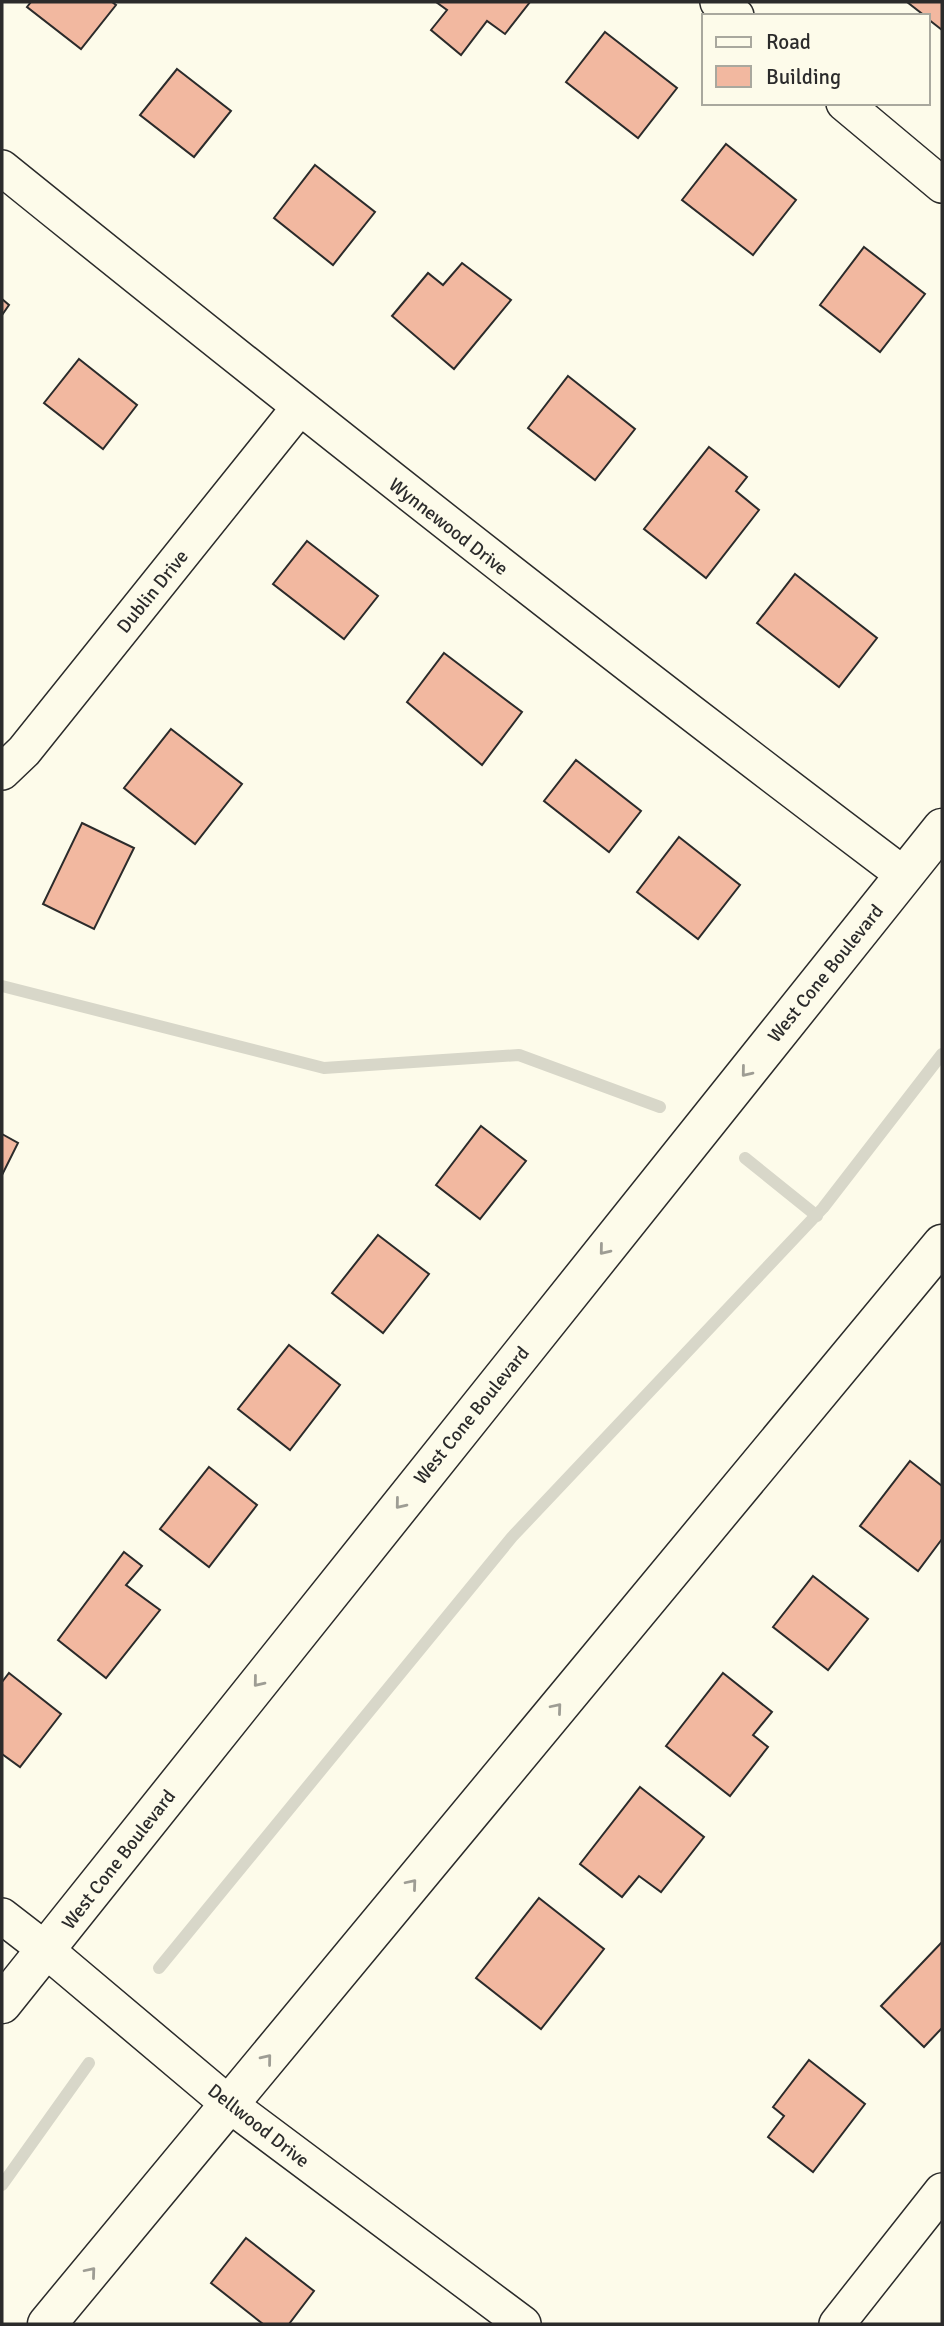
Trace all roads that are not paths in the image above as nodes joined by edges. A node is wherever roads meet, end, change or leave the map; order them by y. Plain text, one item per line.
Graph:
1 (718, 2) edge
2 (733, 14) edge
3 (846, 105) edge
4 (2, 168) edge
5 (942, 185) edge
6 (299, 408) junction
7 (2, 772) edge
8 (942, 828) edge
9 (904, 875) junction
10 (942, 1244) edge
11 (2, 1916) edge
12 (46, 1950) junction
13 (2, 2004) edge
14 (230, 2105) junction
15 (942, 2191) edge
16 (47, 2324) edge
17 (523, 2324) edge
18 (837, 2324) edge

1 - 2 street
3 - 5 street
4 - 6 street, Wynnewood Drive
6 - 7 street, Dublin Drive
6 - 9 street, Wynnewood Drive
8 - 9 main road, West Cone Boulevard
9 -> 12 main road, West Cone Boulevard
14 -> 10 main road
11 - 12 street, Dellwood Drive
12 - 13 main road, West Cone Boulevard
12 - 14 street, Dellwood Drive
16 -> 14 main road
14 - 17 street, Dellwood Drive
15 - 18 street

